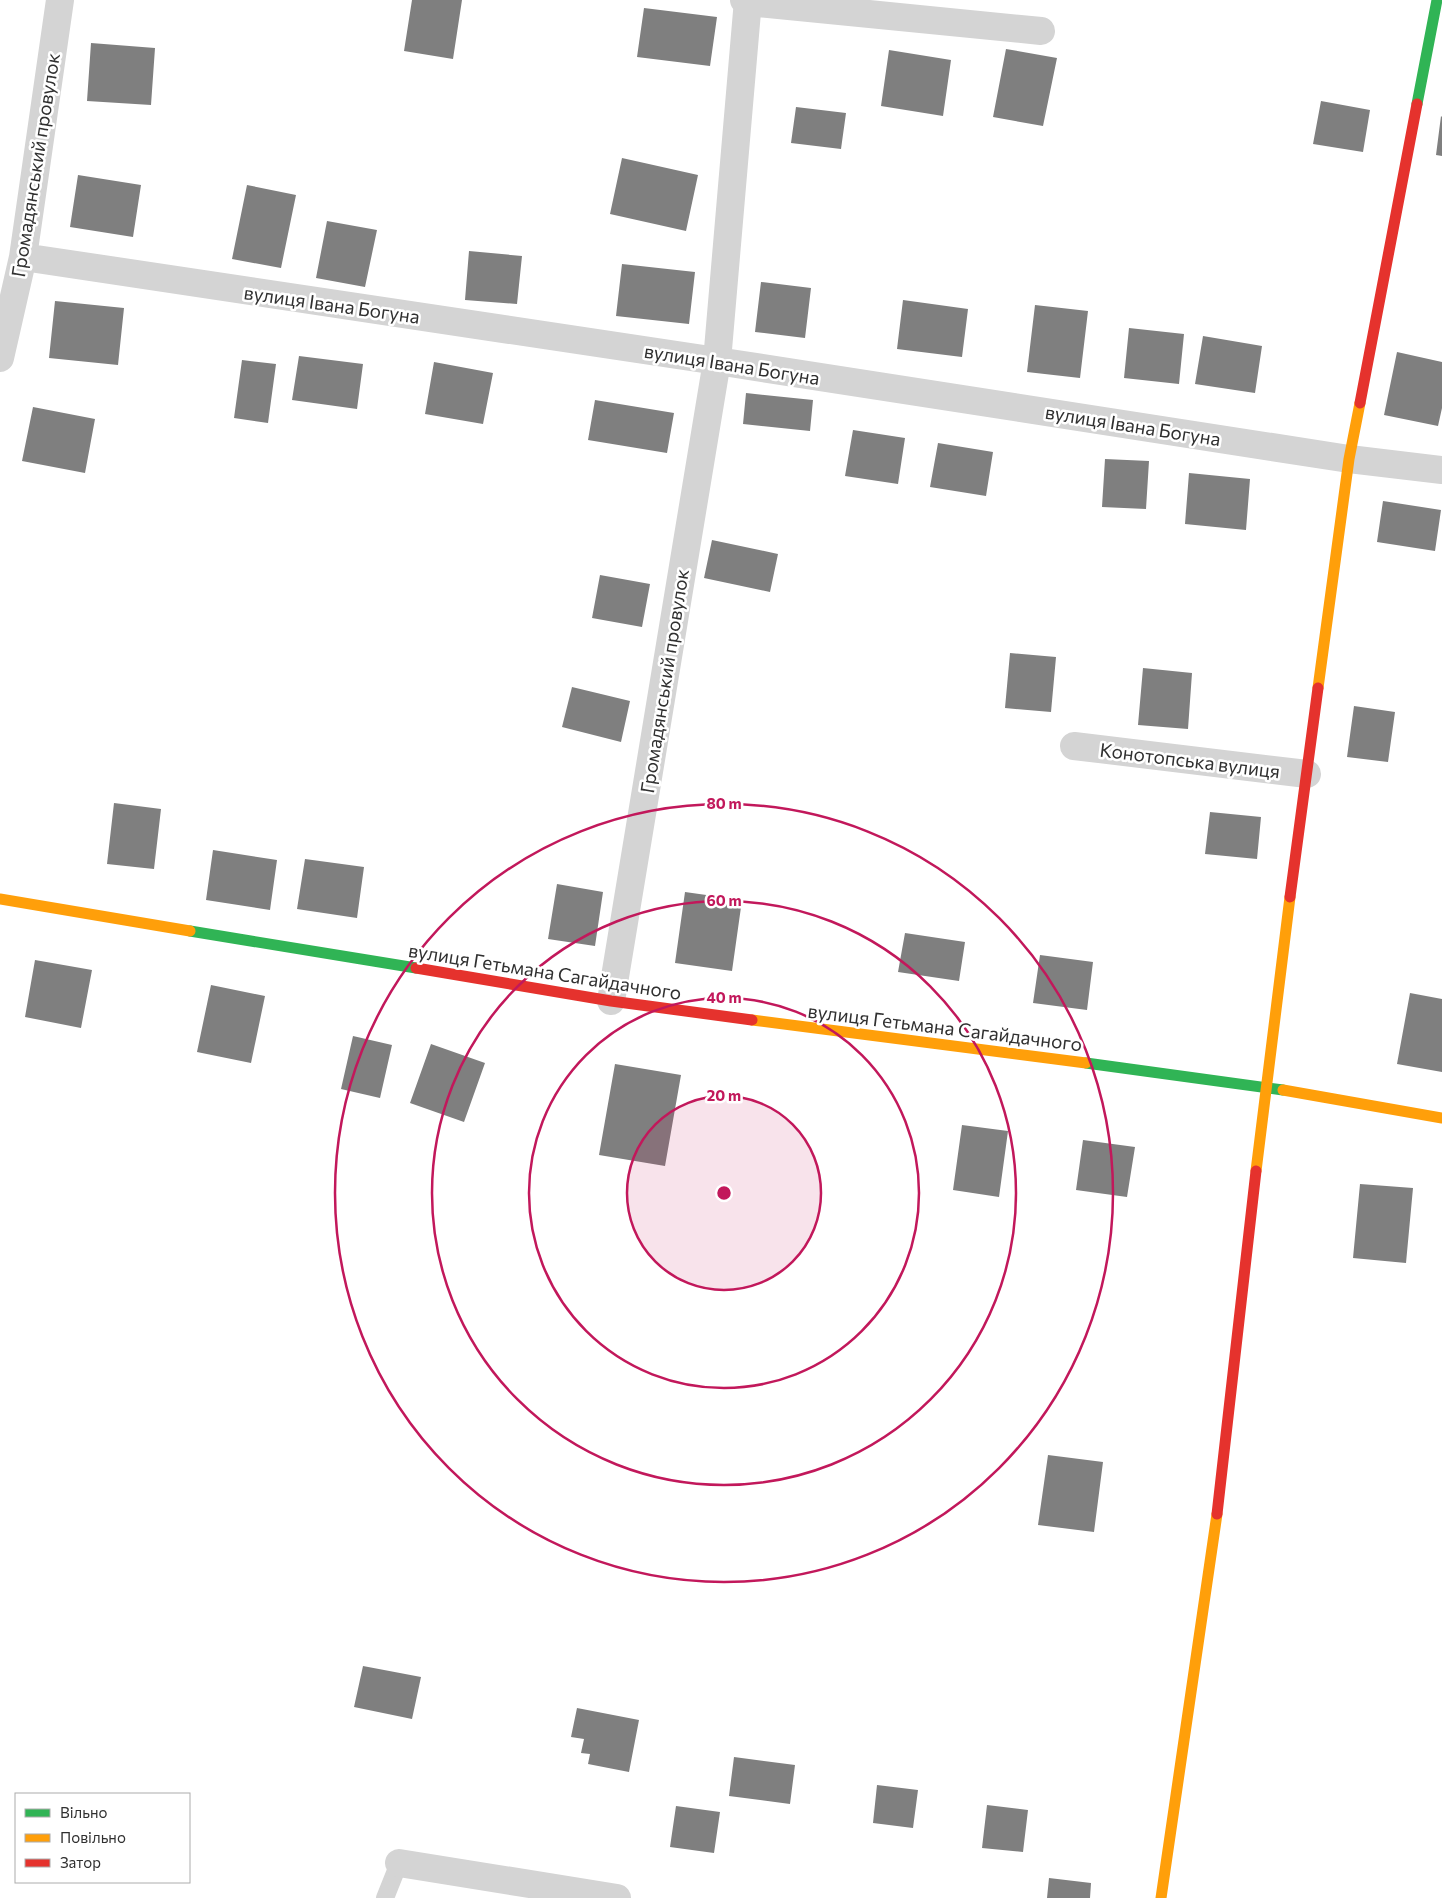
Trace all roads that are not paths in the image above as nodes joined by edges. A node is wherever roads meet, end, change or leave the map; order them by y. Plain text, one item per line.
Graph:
1 (60, 0) edge
2 (1437, 0) edge
3 (747, 1) edge
4 (1041, 31) dead end
5 (1433, 70) edge
6 (22, 258) junction
7 (0, 358) edge
8 (717, 361) junction
9 (1349, 459) junction
10 (1442, 470) edge
11 (1074, 746) dead end
12 (1306, 774) junction
13 (0, 899) edge
14 (611, 1001) junction
15 (1265, 1087) junction
16 (1442, 1118) edge
17 (399, 1863) joint
18 (385, 1898) edge
19 (617, 1898) edge
20 (1161, 1898) edge

1 - 6 street, Громадянський провулок
2 - 5 street
3 - 4 street
3 - 8 street, Громадянський провулок
5 - 9 street
6 - 7 street, Громадянський провулок
6 - 8 street, вулиця Івана Богуна
8 - 9 street, вулиця Івана Богуна
8 - 14 street, Громадянський провулок
9 - 10 street, вулиця Івана Богуна
9 - 12 street
11 - 12 street, Конотопська вулиця
12 - 15 street
13 - 14 street, вулиця Гетьмана Сагайдачного
14 - 15 street, вулиця Гетьмана Сагайдачного
15 - 16 street, вулиця Гетьмана Сагайдачного
15 - 20 street
17 - 18 lane
17 - 19 street

